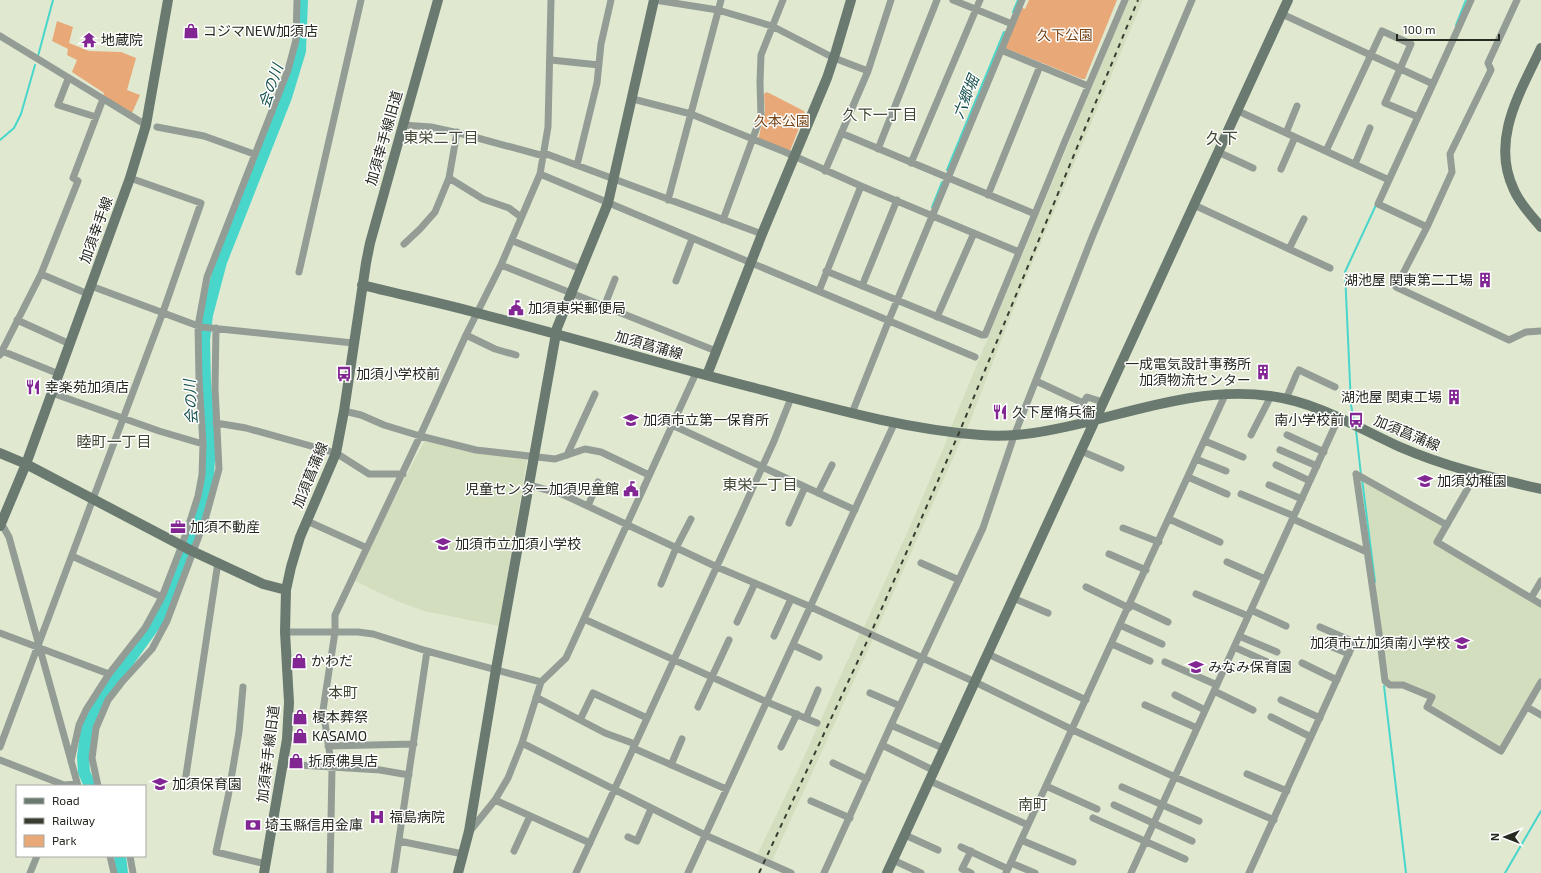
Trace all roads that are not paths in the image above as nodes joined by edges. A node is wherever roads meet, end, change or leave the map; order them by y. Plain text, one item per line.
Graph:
1 (168, 0) edge
2 (297, 0) edge
3 (361, 0) edge
4 (438, 0) edge
5 (551, 0) edge
6 (611, 0) edge
7 (655, 0) edge
8 (721, 0) edge
9 (783, 0) edge
10 (851, 0) edge
11 (891, 0) edge
12 (937, 0) edge
13 (953, 0) edge
14 (980, 0) edge
15 (1022, 0) edge
16 (1125, 0) edge
17 (1192, 0) edge
18 (1288, 0) edge
19 (1471, 0) edge
20 (1517, 0) edge
21 (976, 9) junction
22 (718, 10) junction
23 (1282, 14) junction
24 (1012, 24) junction
25 (772, 26) junction
26 (0, 36) edge
27 (1541, 48) edge
28 (1001, 50) junction
29 (1370, 55) junction
30 (834, 58) junction
31 (551, 60) junction
32 (599, 65) junction
33 (1040, 66) junction
34 (1400, 68) junction
35 (868, 71) junction
36 (68, 78) junction
37 (1433, 84) junction
38 (1088, 86) junction
39 (103, 99) junction
40 (633, 99) junction
41 (1297, 106) dead end
42 (1238, 111) junction
43 (691, 114) junction
44 (96, 117) junction
45 (1418, 117) junction
46 (146, 125) junction
47 (403, 125) junction
48 (157, 127) dead end
49 (1370, 128) dead end
50 (458, 132) junction
51 (841, 133) junction
52 (1286, 133) junction
53 (1295, 137) junction
54 (753, 139) junction
55 (878, 149) junction
56 (1326, 151) junction
57 (1218, 152) junction
58 (254, 154) junction
59 (544, 154) junction
60 (794, 157) junction
61 (911, 163) junction
62 (1355, 164) junction
63 (577, 165) junction
64 (1253, 168) dead end
65 (1281, 169) dead end
66 (825, 171) junction
67 (540, 174) junction
68 (130, 178) junction
69 (449, 178) junction
70 (948, 178) junction
71 (615, 179) junction
72 (1389, 180) junction
73 (861, 186) junction
74 (988, 195) junction
75 (668, 200) junction
76 (897, 200) junction
77 (608, 203) junction
78 (1194, 205) junction
79 (1035, 214) junction
80 (933, 215) junction
81 (521, 217) junction
82 (1304, 219) dead end
83 (723, 220) junction
84 (1427, 227) junction
85 (1541, 227) edge
86 (974, 233) junction
87 (762, 234) junction
88 (692, 239) junction
89 (513, 241) junction
90 (404, 244) dead end
91 (1289, 249) junction
92 (1020, 252) junction
93 (750, 262) junction
94 (502, 265) junction
95 (1330, 268) dead end
96 (581, 269) junction
97 (826, 271) junction
98 (299, 272) dead end
99 (41, 274) junction
100 (615, 279) dead end
101 (676, 281) dead end
102 (362, 285) junction
103 (862, 286) junction
104 (89, 290) junction
105 (818, 291) junction
106 (571, 293) junction
107 (898, 301) junction
108 (604, 307) junction
109 (163, 312) junction
110 (478, 313) junction
111 (937, 316) junction
112 (17, 320) junction
113 (889, 320) junction
114 (200, 327) junction
115 (214, 328) junction
116 (1541, 331) edge
117 (556, 334) junction
118 (466, 336) junction
119 (70, 344) junction
120 (354, 344) junction
121 (716, 351) junction
122 (1, 353) edge
123 (516, 355) dead end
124 (975, 357) dead end
125 (696, 373) junction
126 (59, 374) junction
127 (707, 376) junction
128 (1036, 382) junction
129 (1334, 387) dead end
130 (52, 393) junction
131 (1226, 393) junction
132 (595, 394) dead end
133 (1271, 396) junction
134 (791, 398) junction
135 (1286, 398) junction
136 (1103, 402) junction
137 (344, 411) junction
138 (852, 413) junction
139 (1339, 417) junction
140 (123, 418) junction
141 (1094, 420) junction
142 (895, 422) junction
143 (216, 423) junction
144 (672, 425) junction
145 (1251, 435) dead end
146 (1287, 435) dead end
147 (420, 436) junction
148 (1014, 436) junction
149 (1205, 440) junction
150 (203, 444) junction
151 (1280, 450) dead end
152 (1080, 451) junction
153 (1324, 452) junction
154 (0, 453) edge
155 (336, 453) junction
156 (567, 455) junction
157 (534, 457) junction
158 (1243, 457) dead end
159 (1196, 459) junction
160 (26, 464) junction
161 (832, 465) dead end
162 (1276, 465) dead end
163 (1317, 466) junction
164 (762, 467) junction
165 (1121, 468) dead end
166 (1226, 472) dead end
167 (403, 474) junction
168 (1476, 474) junction
169 (649, 475) junction
170 (1188, 477) junction
171 (1310, 481) junction
172 (598, 482) dead end
173 (529, 485) junction
174 (1269, 485) dead end
175 (805, 487) junction
176 (1541, 489) edge
177 (818, 493) junction
178 (1227, 494) dead end
179 (1241, 494) dead end
180 (93, 498) junction
181 (1302, 499) junction
182 (588, 506) junction
183 (855, 510) junction
184 (1294, 518) junction
185 (691, 519) dead end
186 (1169, 519) junction
187 (307, 521) junction
188 (1, 523) edge
189 (789, 523) dead end
190 (626, 524) junction
191 (1448, 525) junction
192 (1123, 528) dead end
193 (1159, 542) junction
194 (1220, 542) dead end
195 (188, 548) junction
196 (368, 548) junction
197 (676, 548) junction
198 (1367, 552) junction
199 (1109, 554) dead end
200 (72, 556) junction
201 (218, 562) junction
202 (1227, 562) dead end
203 (921, 563) dead end
204 (717, 567) junction
205 (1146, 570) junction
206 (1265, 579) junction
207 (959, 580) junction
208 (1541, 581) edge
209 (661, 584) dead end
210 (755, 584) junction
211 (1086, 587) dead end
212 (286, 590) junction
213 (1196, 594) dead end
214 (162, 597) junction
215 (1013, 598) junction
216 (1531, 598) junction
217 (791, 599) junction
218 (1541, 604) edge
219 (1129, 606) junction
220 (811, 607) junction
221 (1048, 613) dead end
222 (1250, 613) junction
223 (584, 619) junction
224 (738, 622) dead end
225 (1168, 622) dead end
226 (1120, 626) junction
227 (1286, 626) dead end
228 (1320, 627) dead end
229 (285, 632) junction
230 (335, 632) junction
231 (0, 633) edge
232 (774, 636) dead end
233 (1239, 636) junction
234 (1313, 639) dead end
235 (729, 640) dead end
236 (1112, 644) junction
237 (1162, 644) dead end
238 (39, 646) junction
239 (793, 646) junction
240 (1234, 647) junction
241 (427, 651) junction
242 (1277, 652) dead end
243 (988, 654) junction
244 (1349, 654) junction
245 (819, 657) dead end
246 (674, 659) junction
247 (923, 659) junction
248 (1150, 661) dead end
249 (1165, 662) dead end
250 (1272, 664) dead end
251 (1302, 664) dead end
252 (496, 669) junction
253 (109, 674) junction
254 (712, 677) junction
255 (1337, 680) junction
256 (541, 682) junction
257 (975, 682) junction
258 (1541, 682) edge
259 (243, 687) dead end
260 (1216, 688) junction
261 (818, 690) dead end
262 (870, 693) dead end
263 (1175, 696) dead end
264 (536, 697) junction
265 (1086, 700) junction
266 (1281, 700) dead end
267 (767, 702) junction
268 (1145, 705) dead end
269 (900, 706) junction
270 (698, 707) dead end
271 (1527, 707) junction
272 (1206, 710) junction
273 (1253, 710) dead end
274 (797, 714) junction
275 (1541, 715) edge
276 (1271, 717) dead end
277 (647, 718) junction
278 (806, 718) junction
279 (1320, 718) junction
280 (580, 720) junction
281 (817, 723) dead end
282 (891, 725) junction
283 (1197, 728) junction
284 (1073, 730) junction
285 (1311, 737) junction
286 (682, 739) dead end
287 (522, 743) junction
288 (414, 744) junction
289 (328, 746) junction
290 (634, 746) junction
291 (882, 746) junction
292 (0, 747) edge
293 (782, 747) dead end
294 (945, 749) junction
295 (0, 760) edge
296 (72, 761) junction
297 (834, 763) dead end
298 (283, 764) junction
299 (671, 765) junction
300 (332, 768) junction
301 (935, 771) junction
302 (1247, 774) dead end
303 (409, 776) junction
304 (1175, 777) junction
305 (867, 779) junction
306 (930, 781) junction
307 (185, 782) dead end
308 (62, 785) edge
309 (78, 785) edge
310 (98, 785) edge
311 (1046, 786) junction
312 (1122, 787) dead end
313 (726, 789) junction
314 (613, 790) junction
315 (1287, 791) junction
316 (495, 800) junction
317 (811, 801) dead end
318 (1162, 804) junction
319 (1114, 805) dead end
320 (651, 809) junction
321 (1097, 809) dead end
322 (530, 816) junction
323 (850, 818) junction
324 (1093, 818) dead end
325 (1274, 820) junction
326 (1199, 821) dead end
327 (1154, 824) junction
328 (1028, 825) junction
329 (470, 831) junction
330 (905, 835) junction
331 (705, 836) junction
332 (628, 837) dead end
333 (1021, 840) junction
334 (399, 841) junction
335 (1145, 841) junction
336 (1192, 841) dead end
337 (590, 843) junction
338 (961, 847) dead end
339 (938, 850) dead end
340 (514, 851) dead end
341 (971, 851) junction
342 (464, 854) junction
343 (37, 857) edge
344 (110, 857) edge
345 (130, 857) edge
346 (1185, 859) dead end
347 (893, 860) junction
348 (1073, 862) dead end
349 (265, 868) edge
350 (1008, 868) edge
351 (30, 873) edge
352 (114, 873) edge
353 (133, 873) edge
354 (330, 873) edge
355 (394, 873) edge
356 (458, 873) edge
357 (576, 873) edge
358 (688, 873) edge
359 (790, 873) edge
360 (824, 873) edge
361 (887, 873) edge
362 (921, 873) edge
363 (971, 873) edge
364 (1035, 873) edge
365 (1131, 873) edge
366 (1249, 873) edge

1 - 46 street, 加須幸手線
2 - 58 street
3 - 98 street
4 - 47 street, 加須幸手線旧道
5 - 31 street
6 - 32 street
7 - 22 street
7 - 40 street
8 - 22 street
9 - 25 street
10 - 30 street
11 - 35 street
12 - 55 street
13 - 21 street
14 - 21 street
15 - 24 street
16 - 38 street
17 - 128 street
18 - 23 street
19 - 37 street
20 - 84 street
21 - 24 street
21 - 61 street
22 - 25 street
22 - 43 street
23 - 29 street
23 - 42 street
24 - 28 street
25 - 30 street
25 - 54 street
26 - 36 street
27 - 85 street
28 - 33 street
28 - 70 street
29 - 34 street
29 - 34 street
29 - 56 street
30 - 35 street
30 - 60 street
31 - 32 street
31 - 59 street
32 - 63 street
33 - 38 street
33 - 74 street
34 - 37 street
34 - 45 street
35 - 51 street
36 - 39 street
36 - 44 street
37 - 45 street
38 - 79 street
39 - 44 street
39 - 46 street
40 - 43 street
40 - 71 street
41 - 52 street
42 - 52 street
42 - 57 street
43 - 54 street
43 - 75 street
44 - 99 street
45 - 72 street
46 - 68 street, 加須幸手線
47 - 50 street
47 - 102 street, 加須幸手線旧道
48 - 58 street
49 - 62 street
50 - 59 street
50 - 69 street
51 - 55 street
51 - 66 street
52 - 53 street
53 - 56 street
53 - 65 street
54 - 60 street
54 - 83 street
55 - 61 street
56 - 62 street
57 - 64 street
57 - 78 street
58 - 114 street
59 - 63 street
59 - 67 street
60 - 66 street
60 - 87 street
61 - 70 street
62 - 72 street
63 - 71 street
66 - 73 street
67 - 77 street
67 - 81 street
68 - 104 street, 加須幸手線
68 - 109 street
69 - 81 street
69 - 90 street
70 - 74 street
70 - 80 street
71 - 75 street
71 - 77 street
72 - 84 street
73 - 76 street
73 - 97 street
74 - 79 street
75 - 83 street
76 - 80 street
76 - 103 street
77 - 88 street
77 - 96 street
78 - 91 street
78 - 136 street
79 - 92 street
80 - 86 street
80 - 107 street
81 - 89 street
82 - 91 street
83 - 87 street
84 - 116 street
86 - 92 street
86 - 111 street
87 - 93 street
88 - 93 street
88 - 101 street
89 - 94 street
89 - 96 street
91 - 95 street
92 - 111 street
93 - 105 street
93 - 121 street
94 - 106 street
94 - 110 street
96 - 106 street
97 - 103 street
97 - 105 street
99 - 104 street
99 - 112 street
100 - 108 street
102 - 110 street, 加須菖蒲線
102 - 120 street, 加須菖蒲線
103 - 107 street
104 - 109 street
104 - 119 street, 加須幸手線
105 - 113 street
106 - 108 street
106 - 117 street
107 - 111 street
107 - 113 street
108 - 121 street
109 - 114 street
109 - 140 street
110 - 117 street, 加須菖蒲線
110 - 118 street
112 - 119 street
112 - 122 street
113 - 124 street
113 - 138 street
114 - 115 street
114 - 150 street
115 - 120 street
115 - 143 street
117 - 125 street, 加須菖蒲線
117 - 157 street
118 - 123 street
118 - 147 street
119 - 126 street, 加須幸手線
120 - 137 street, 加須菖蒲線
121 - 127 street
122 - 126 street
125 - 127 street, 加須菖蒲線
125 - 144 street
126 - 130 street, 加須幸手線
127 - 134 street, 加須菖蒲線
128 - 136 street
128 - 148 street
129 - 135 street
130 - 140 street
130 - 160 street, 加須幸手線
131 - 133 street, 加須菖蒲線
131 - 141 street, 加須菖蒲線
131 - 149 street
132 - 156 street
133 - 135 street, 加須菖蒲線
133 - 145 street
134 - 138 street, 加須菖蒲線
134 - 164 street
135 - 139 street, 加須菖蒲線
136 - 141 street
137 - 147 street
137 - 155 street, 加須菖蒲線
138 - 142 street, 加須菖蒲線
139 - 153 street
139 - 168 street, 加須菖蒲線
140 - 150 street
140 - 180 street
141 - 148 street, 加須菖蒲線
141 - 152 street
142 - 148 street, 加須菖蒲線
142 - 183 street
143 - 155 street
143 - 195 street
144 - 164 street
144 - 169 street
146 - 153 street
147 - 157 street
147 - 167 street
148 - 207 street
149 - 158 street
149 - 159 street
150 - 195 street
151 - 163 street
152 - 165 street
152 - 215 street
153 - 163 street
154 - 160 street
155 - 167 street
155 - 187 street, 加須菖蒲線
156 - 157 street
156 - 169 street
157 - 173 street
159 - 166 street
159 - 170 street
160 - 180 street
160 - 188 street, 加須幸手線
161 - 177 street
162 - 171 street
163 - 171 street
164 - 175 street
164 - 204 street
167 - 196 street
168 - 176 street, 加須菖蒲線
168 - 191 street
169 - 190 street
170 - 178 street
170 - 186 street
171 - 181 street
172 - 182 street
173 - 182 street
173 - 252 street
174 - 181 street
175 - 177 street
175 - 189 street
177 - 183 street
179 - 184 street
180 - 195 street
180 - 200 street
181 - 184 street
182 - 190 street
183 - 220 street
184 - 198 street
184 - 206 street
185 - 197 street
186 - 193 street
186 - 194 street
187 - 196 street
187 - 212 street, 加須菖蒲線
188 - 238 street
190 - 197 street
190 - 223 street
191 - 198 street
191 - 216 street
192 - 193 street
193 - 205 street
195 - 201 street
195 - 214 street
195 - 310 street
196 - 230 street
197 - 204 street
197 - 209 street
198 - 271 street
199 - 205 street
200 - 214 street
200 - 238 street
201 - 212 street
201 - 307 street
202 - 206 street
203 - 207 street
204 - 210 street
204 - 246 street
205 - 219 street
206 - 222 street
207 - 247 street
208 - 216 street
210 - 217 street
210 - 224 street
211 - 219 street
212 - 229 street, 加須幸手線旧道
213 - 222 street
214 - 253 street
215 - 221 street
215 - 243 street
216 - 218 street
217 - 220 street
217 - 232 street
219 - 225 street
219 - 226 street
220 - 239 street
220 - 247 street
222 - 227 street
222 - 233 street
223 - 246 street
223 - 256 street
226 - 236 street
226 - 237 street
228 - 244 street
229 - 230 street
229 - 298 street, 加須幸手線旧道
230 - 241 street
230 - 289 street
231 - 238 street
233 - 240 street
233 - 242 street
234 - 244 street
235 - 254 street
236 - 248 street
236 - 265 street
238 - 253 street
238 - 292 street
238 - 296 street
239 - 245 street
239 - 267 street
240 - 250 street
240 - 260 street
241 - 252 street
241 - 288 street
243 - 257 street
243 - 265 street
244 - 255 street
246 - 254 street
246 - 277 street
247 - 257 street
247 - 269 street
249 - 260 street
251 - 255 street
252 - 256 street
252 - 329 street
253 - 296 street
254 - 267 street
254 - 270 street
255 - 279 street
256 - 264 street
257 - 284 street
257 - 294 street
258 - 271 street
259 - 349 street
260 - 272 street
260 - 273 street
261 - 278 street
262 - 269 street
263 - 272 street
264 - 280 street
264 - 287 street
265 - 284 street
266 - 279 street
267 - 274 street
267 - 313 street
268 - 283 street
269 - 282 street
271 - 275 street
272 - 283 street
274 - 278 street
274 - 293 street
276 - 285 street
277 - 280 street
277 - 290 street
278 - 281 street
279 - 285 street
280 - 290 street
282 - 291 street
282 - 294 street
283 - 304 street
284 - 304 street
284 - 311 street
285 - 315 street
286 - 299 street
287 - 314 street
287 - 316 street
288 - 289 street
288 - 303 street
289 - 300 street
290 - 299 street
290 - 314 street
291 - 301 street
291 - 305 street
294 - 301 street
295 - 308 street
296 - 309 street
297 - 305 street
298 - 300 street
298 - 349 street, 加須幸手線旧道
299 - 313 street
300 - 303 street
300 - 354 street
301 - 306 street
302 - 315 street
303 - 334 street
304 - 318 street
304 - 325 street
305 - 323 street
306 - 328 street
306 - 330 street
311 - 321 street
311 - 328 street
312 - 318 street
313 - 331 street
314 - 320 street
314 - 337 street
315 - 325 street
316 - 322 street
316 - 329 street
317 - 323 street
318 - 326 street
318 - 327 street
319 - 327 street
320 - 331 street
320 - 332 street
322 - 337 street
322 - 340 street
323 - 360 street
324 - 335 street
325 - 366 street
327 - 335 street
327 - 336 street
328 - 333 street
329 - 342 street
330 - 339 street
330 - 347 street
331 - 358 street
331 - 359 street
333 - 348 street
333 - 350 street
334 - 342 street
334 - 355 street
335 - 346 street
335 - 365 street
337 - 357 street
338 - 341 street
341 - 350 street
341 - 363 street
342 - 356 street
343 - 351 street
344 - 352 street
345 - 353 street
347 - 361 street
347 - 362 street
350 - 364 street

